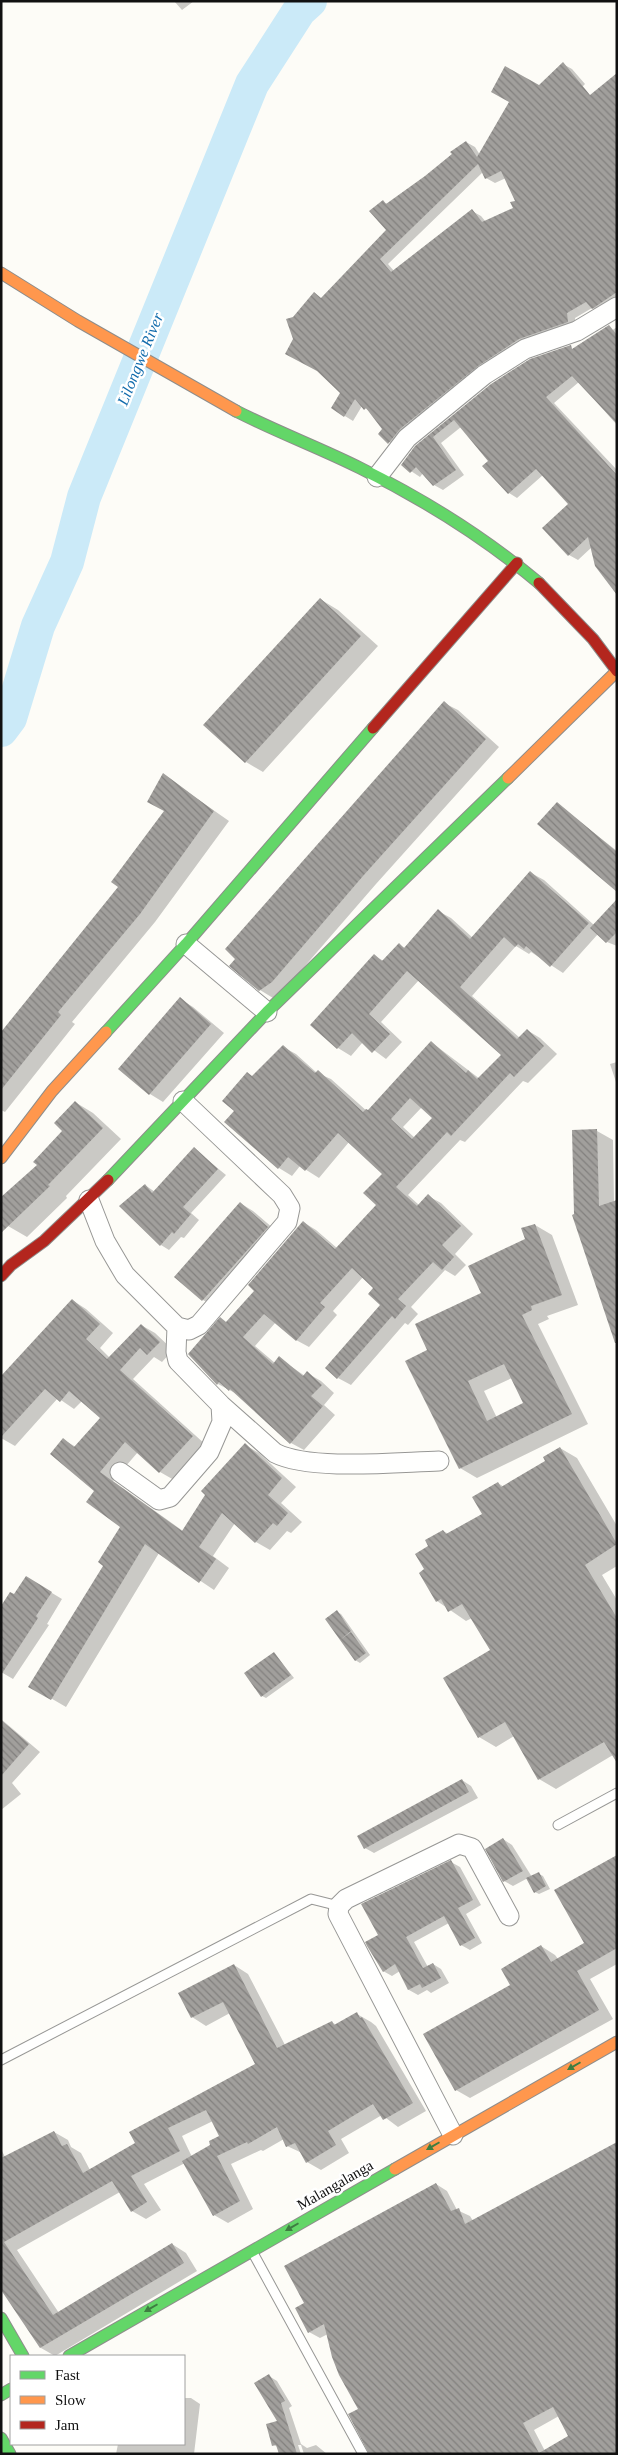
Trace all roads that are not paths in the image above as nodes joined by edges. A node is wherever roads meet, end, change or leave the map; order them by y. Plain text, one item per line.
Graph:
1 (1, 273) edge
2 (617, 307) edge
3 (377, 476) junction
4 (517, 563) junction
5 (617, 671) edge
6 (186, 944) junction
7 (267, 1012) junction
8 (183, 1101) junction
9 (1, 1158) edge
10 (89, 1200) junction
11 (1, 1276) edge
12 (177, 1327) junction
13 (222, 1405) junction
14 (438, 1460) dead end
15 (120, 1472) dead end
16 (617, 1793) edge
17 (558, 1825) dead end
18 (339, 1906) junction
19 (509, 1916) dead end
20 (617, 2042) edge
21 (1, 2060) edge
22 (453, 2135) junction
23 (251, 2250) junction
24 (1, 2318) edge
25 (22, 2355) edge
26 (71, 2355) edge
27 (1, 2438) edge
28 (10, 2454) edge
29 (364, 2454) edge

1 - 3 main road
2 - 3 street
3 - 4 main road
4 - 5 main road
4 - 6 main road
5 - 7 main road
6 - 7 street
6 - 9 main road
7 - 8 main road
8 - 10 main road
8 - 12 street
10 - 11 main road
10 - 12 street
12 - 13 street
13 - 14 street
13 - 15 street
16 - 17 lane
18 - 19 street
18 - 21 lane
18 - 22 street
20 -> 22 main road, Malangalanga
22 -> 23 main road, Malangalanga
23 -> 26 main road, Malangalanga
23 - 29 lane
24 - 25 main road
27 - 28 main road

